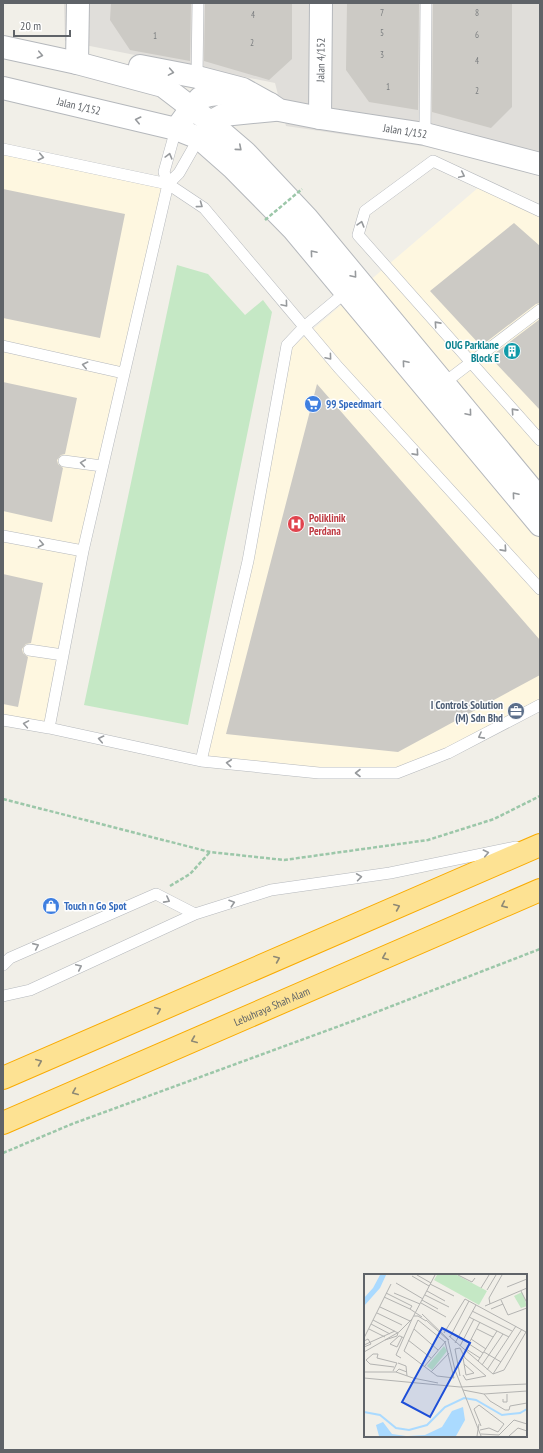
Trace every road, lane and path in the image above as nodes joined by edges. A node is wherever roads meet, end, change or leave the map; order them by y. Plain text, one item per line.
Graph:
1 (78, 3) edge
2 (198, 3) edge
3 (321, 3) edge
4 (426, 3) edge
5 (3, 47) edge
6 (77, 63) junction
7 (197, 77) junction
8 (3, 88) edge
9 (192, 107) junction
10 (275, 107) junction
11 (320, 118) junction
12 (176, 129) junction
13 (204, 130) junction
14 (425, 134) junction
15 (3, 149) edge
16 (540, 164) edge
17 (168, 184) junction
18 (302, 189) dead end
19 (540, 211) edge
20 (265, 220) dead end
21 (346, 292) junction
22 (540, 310) edge
23 (304, 327) junction
24 (3, 346) edge
25 (472, 363) junction
26 (123, 373) junction
27 (437, 388) junction
28 (540, 440) edge
29 (64, 461) dead end
30 (102, 466) junction
31 (540, 499) edge
32 (540, 525) edge
33 (3, 536) edge
34 (83, 551) junction
35 (540, 589) edge
36 (29, 650) dead end
37 (63, 655) junction
38 (540, 705) edge
39 (3, 720) edge
40 (49, 728) junction
41 (201, 761) junction
42 (540, 796) edge
43 (3, 799) edge
44 (540, 842) edge
45 (540, 845) edge
46 (210, 852) junction
47 (540, 890) edge
48 (156, 894) junction
49 (195, 914) junction
50 (540, 949) edge
51 (3, 966) edge
52 (3, 996) edge
53 (3, 1078) edge
54 (3, 1123) edge
55 (3, 1153) edge

1 - 6 street
2 - 7 lane
3 - 11 street, Jalan 4/152
4 - 14 lane
5 -> 6 street
6 -> 7 street
6 - 9 street
7 - 10 street
12 -> 8 street, Jalan 1/152
9 - 10 street
9 - 12 street
9 - 13 street
10 - 11 street, Jalan 1/152
10 - 13 street
11 - 14 street, Jalan 1/152
12 - 13 street, Jalan 1/152
17 -> 12 lane
13 - 17 lane
21 -> 13 street
13 -> 27 street
14 - 16 street, Jalan 1/152
15 -> 17 lane
17 -> 23 lane
17 - 26 lane
18 - 20 path, bridge
25 -> 19 lane
21 - 23 lane
27 -> 21 street
22 - 25 lane
23 -> 35 lane
23 - 41 lane
26 -> 24 lane
25 - 27 lane
28 -> 25 lane
26 - 30 lane
27 -> 31 street
32 -> 27 street
30 -> 29 lane
30 - 34 lane
33 -> 34 lane
34 - 37 lane
36 - 37 lane
37 - 40 lane
38 -> 41 lane
40 -> 39 lane
41 -> 40 lane
42 - 46 path
43 - 46 path
49 -> 44 lane
53 -> 45 highway
46 - 48 path
47 -> 54 highway, Lebuhraya Shah Alam
48 -> 49 lane
51 -> 48 lane
52 -> 49 lane
50 - 55 path

